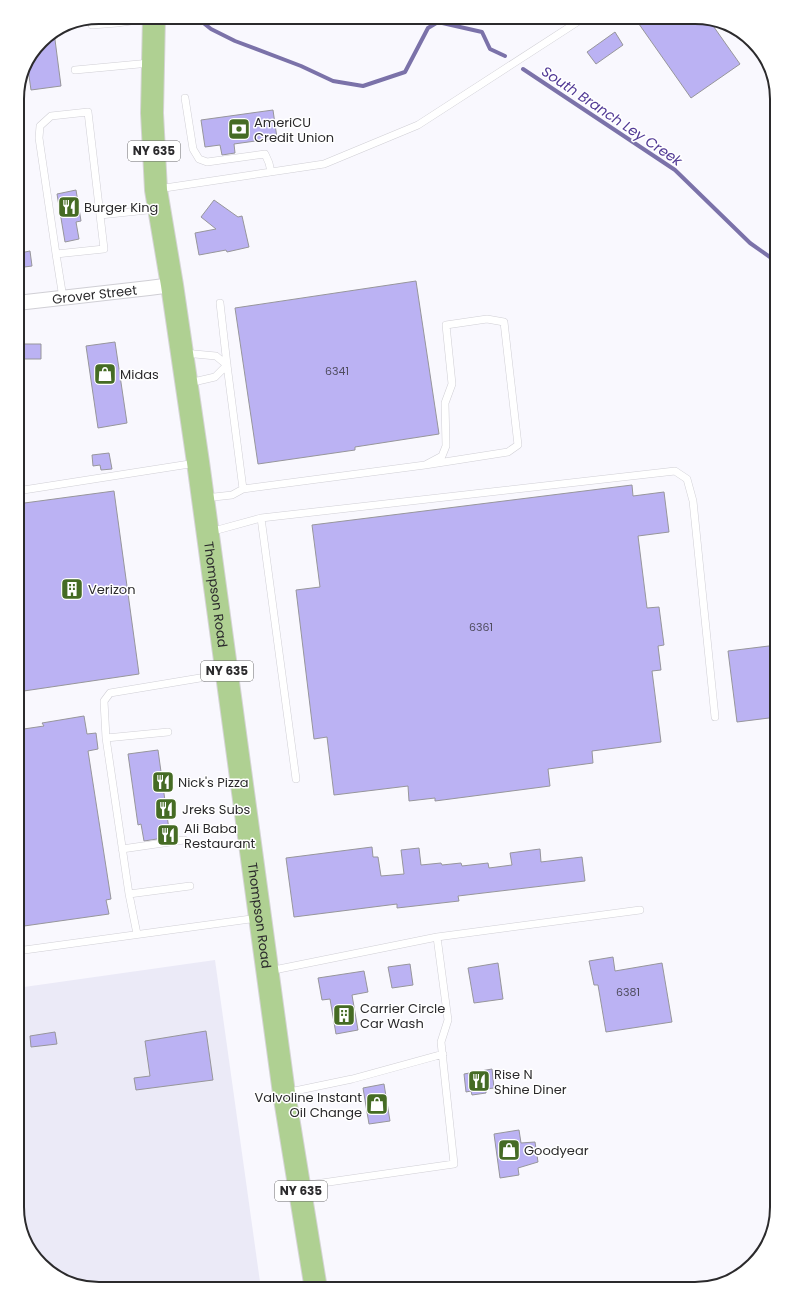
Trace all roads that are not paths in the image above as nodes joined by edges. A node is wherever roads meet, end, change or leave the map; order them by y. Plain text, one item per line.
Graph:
1 (104, 24) edge
2 (154, 24) edge
3 (574, 24) edge
4 (92, 25) dead end
5 (153, 63) junction
6 (75, 70) dead end
7 (185, 98) dead end
8 (271, 172) junction
9 (158, 199) junction
10 (100, 216) junction
11 (56, 254) junction
12 (172, 285) junction
13 (63, 298) junction
14 (24, 302) edge
15 (220, 303) dead end
16 (182, 353) junction
17 (227, 365) junction
18 (186, 384) junction
19 (198, 462) junction
20 (425, 465) junction
21 (243, 489) junction
22 (24, 490) edge
23 (203, 498) junction
24 (261, 518) junction
25 (208, 533) junction
26 (227, 673) junction
27 (715, 717) dead end
28 (168, 732) dead end
29 (106, 738) junction
30 (296, 778) dead end
31 (184, 840) dead end
32 (122, 849) junction
33 (190, 886) dead end
34 (129, 894) junction
35 (640, 910) dead end
36 (260, 918) junction
37 (137, 934) junction
38 (436, 937) junction
39 (24, 950) edge
40 (267, 972) junction
41 (443, 1054) junction
42 (284, 1093) junction
43 (300, 1186) junction
44 (315, 1282) edge

1 - 4 lane
2 - 5 main road, Thompson Road / NY 635
3 - 8 lane
5 - 6 lane
5 - 9 main road, Thompson Road / NY 635
7 - 8 lane
8 - 9 lane
9 - 10 lane
9 - 12 main road, Thompson Road / NY 635
10 - 11 lane
10 - 11 lane
11 - 13 lane
12 - 13 street, Grover Street
12 - 16 main road, Thompson Road / NY 635
13 - 14 street, Grover Street
15 - 17 lane
16 - 17 lane
16 - 18 main road, Thompson Road / NY 635
17 - 18 lane
17 - 21 lane
18 - 19 main road, Thompson Road / NY 635
19 - 22 lane
19 - 23 main road, Thompson Road / NY 635
20 - 20 lane
20 - 21 lane
21 - 23 lane
23 - 25 main road, Thompson Road / NY 635
24 - 25 lane
24 - 27 lane
24 - 30 lane
25 - 26 main road, Thompson Road / NY 635
26 - 29 lane
26 - 36 main road, Thompson Road / NY 635
28 - 29 lane
29 - 32 lane
31 - 32 lane
32 - 34 lane
33 - 34 lane
34 - 37 lane
35 - 38 lane
36 - 37 lane
36 - 40 main road, Thompson Road / NY 635
37 - 39 lane
38 - 40 lane
38 - 41 lane
40 - 42 main road, Thompson Road / NY 635
41 - 42 lane
41 - 43 lane
42 - 43 main road, Thompson Road / NY 635
43 - 44 main road, Thompson Road / NY 635

